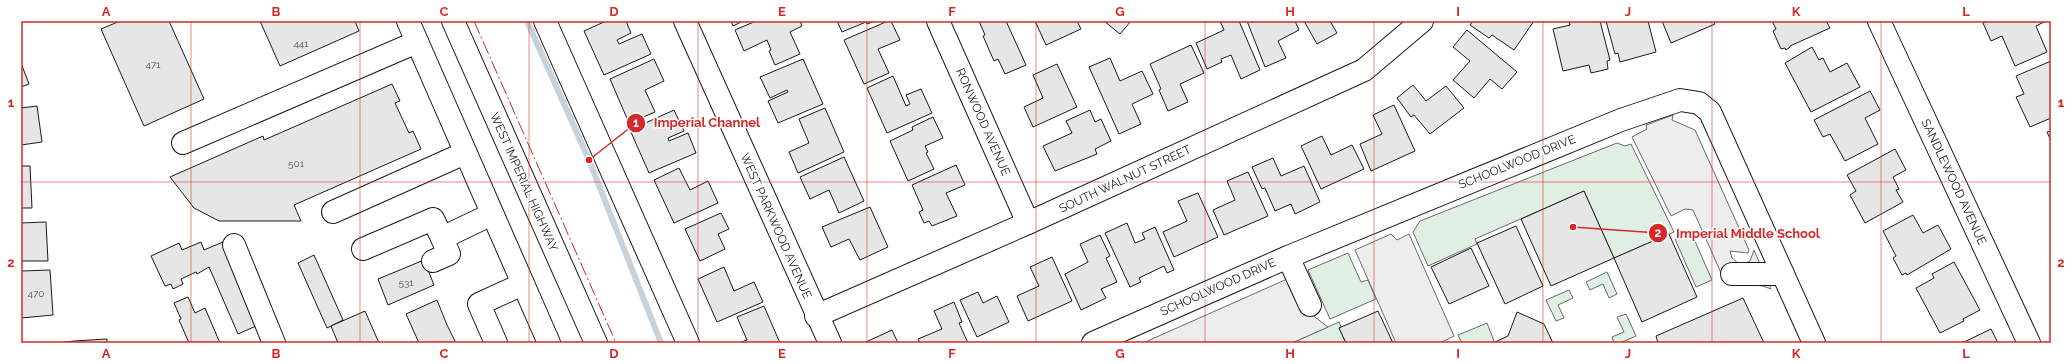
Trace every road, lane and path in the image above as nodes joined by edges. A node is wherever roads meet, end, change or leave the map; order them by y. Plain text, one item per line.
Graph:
1 (408, 21) edge
2 (453, 21) edge
3 (545, 21) edge
4 (685, 21) edge
5 (938, 21) edge
6 (1422, 21) edge
7 (1879, 21) edge
8 (417, 42) junction
9 (183, 144) dead end
10 (465, 153) junction
11 (333, 212) dead end
12 (492, 214) junction
13 (1028, 223) junction
14 (442, 238) junction
15 (234, 245) dead end
16 (363, 249) dead end
17 (1288, 257) junction
18 (433, 261) dead end
19 (1732, 274) dead end
20 (1783, 274) junction
21 (523, 284) junction
22 (1310, 305) dead end
23 (816, 316) junction
24 (1120, 338) edge
25 (544, 341) edge
26 (274, 343) edge
27 (496, 343) edge
28 (596, 343) edge
29 (688, 343) edge
30 (830, 343) edge
31 (1093, 343) edge
32 (1814, 343) edge
33 (2029, 343) edge

1 - 8 street
2 - 28 street, WEST IMPERIAL HIGHWAY
3 - 29 street
4 - 23 street, WEST PARKWOOD AVENUE
5 - 13 street, RONWOOD AVENUE
6 - 13 street, SOUTH WALNUT STREET
7 - 33 street, SANDLEWOOD AVENUE
8 - 9 street
8 - 10 street
10 - 11 street
10 - 12 street
12 - 14 street
12 - 21 street
13 - 23 street, SOUTH WALNUT STREET
14 - 16 street
14 - 18 street
15 - 26 street
17 - 20 street, SCHOOLWOOD DRIVE
17 - 22 street
17 - 24 street, SCHOOLWOOD DRIVE
19 - 20 street
20 - 32 street, SCHOOLWOOD DRIVE
21 - 25 street
21 - 27 street
23 - 30 street, WEST PARKWOOD AVENUE
24 - 31 street, SCHOOLWOOD DRIVE

